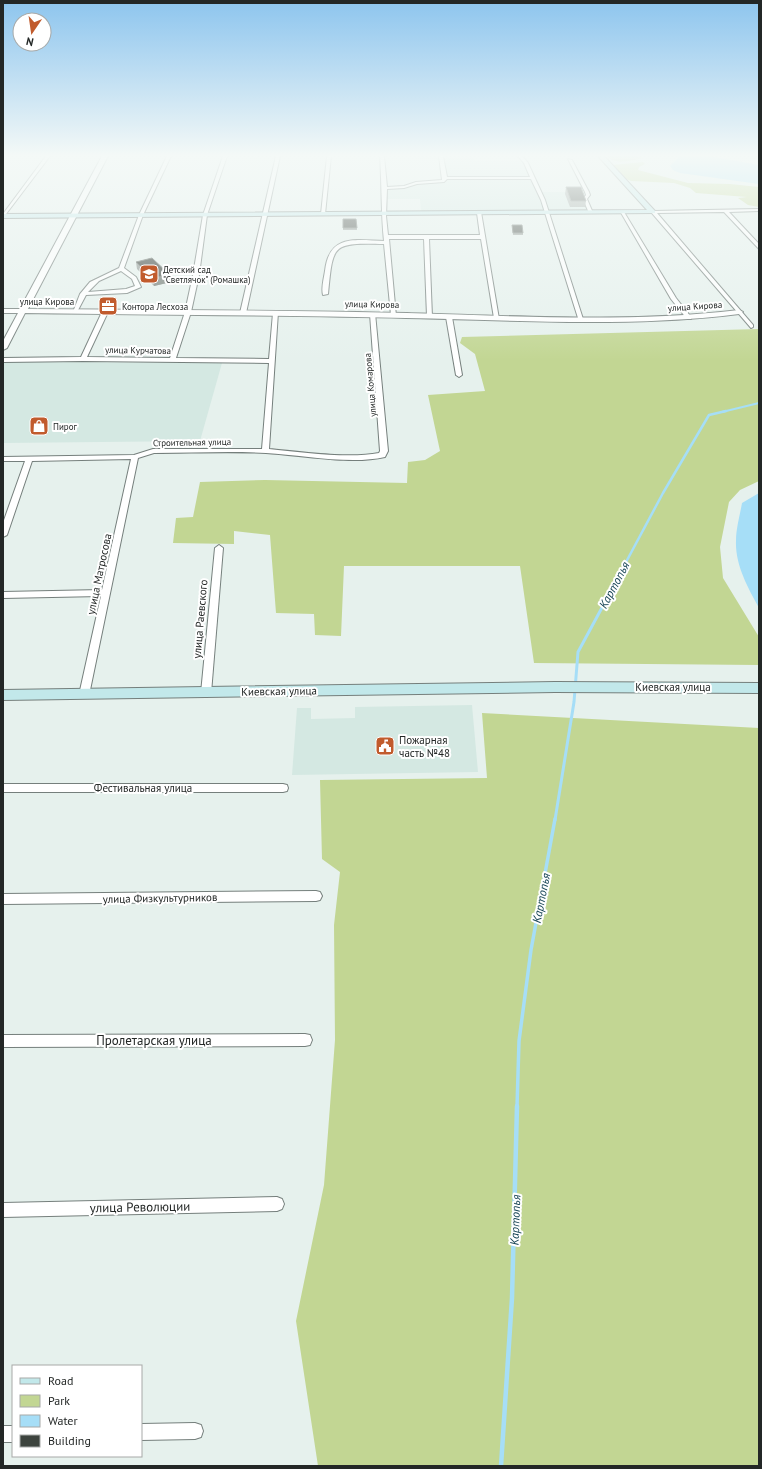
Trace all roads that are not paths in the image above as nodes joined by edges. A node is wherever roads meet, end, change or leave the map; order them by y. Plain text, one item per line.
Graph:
1 (68, 225) edge
2 (137, 225) edge
3 (204, 225) edge
4 (262, 225) edge
5 (386, 225) edge
6 (481, 225) edge
7 (551, 225) edge
8 (630, 225) edge
9 (664, 225) edge
10 (738, 225) edge
11 (426, 237) junction
12 (483, 237) junction
13 (387, 240) junction
14 (759, 247) edge
15 (121, 269) junction
16 (83, 294) junction
17 (325, 294) dead end
18 (3, 311) edge
19 (23, 311) junction
20 (75, 311) junction
21 (105, 312) junction
22 (188, 312) junction
23 (740, 312) junction
24 (243, 313) junction
25 (276, 313) junction
26 (373, 314) junction
27 (394, 315) junction
28 (430, 316) junction
29 (449, 317) junction
30 (497, 318) junction
31 (581, 318) junction
32 (690, 318) junction
33 (751, 326) dead end
34 (3, 348) edge
35 (83, 359) junction
36 (3, 360) edge
37 (172, 360) junction
38 (272, 362) junction
39 (459, 375) dead end
40 (265, 451) junction
41 (382, 454) joint
42 (135, 457) junction
43 (3, 459) edge
44 (29, 459) junction
45 (3, 535) edge
46 (219, 548) dead end
47 (106, 593) junction
48 (3, 595) edge
49 (759, 688) edge
50 (206, 693) junction
51 (3, 695) edge
52 (84, 695) junction
53 (3, 788) edge
54 (283, 788) dead end
55 (316, 896) dead end
56 (3, 900) edge
57 (3, 1040) edge
58 (305, 1040) dead end
59 (277, 1204) dead end
60 (3, 1210) edge
61 (195, 1431) dead end
62 (142, 1432) edge

1 - 19 street
2 - 15 street
3 - 22 street
4 - 24 street
5 - 13 street
6 - 12 street
7 - 31 street
8 - 32 street
9 - 23 street
10 - 14 street
11 - 12 street
11 - 13 street
11 - 28 street
12 - 30 street
13 - 17 street
13 - 27 street
15 - 16 street
15 - 16 street
16 - 20 street
18 - 19 street, улица Кирова
19 - 20 street, улица Кирова
19 - 34 street
20 - 21 street, улица Кирова
21 - 22 street, улица Кирова
21 - 35 street
22 - 24 street, улица Кирова
22 - 37 street
23 - 32 street, улица Кирова
23 - 33 street
24 - 25 street, улица Кирова
25 - 26 street, улица Кирова
25 - 38 street
26 - 27 street, улица Кирова
26 - 41 street, улица Комарова
27 - 28 street, улица Кирова
28 - 29 street, улица Кирова
29 - 30 street, улица Кирова
29 - 39 street
30 - 31 street, улица Кирова
31 - 32 street, улица Кирова
35 - 36 street, улица Курчатова
35 - 37 street, улица Курчатова
37 - 38 street, улица Курчатова
38 - 40 street
40 - 41 street, Строительная улица
40 - 42 street, Строительная улица
42 - 44 street, Строительная улица
42 - 47 street, улица Матросова
43 - 44 street, Строительная улица
44 - 45 street
46 - 50 street, улица Раевского
47 - 48 street
47 - 52 street, улица Матросова
49 - 50 main road, Киевская улица
50 - 52 main road, Киевская улица
51 - 52 main road, Киевская улица
53 - 54 street, Фестивальная улица
55 - 56 street, улица Физкультурников
57 - 58 street, Пролетарская улица
59 - 60 street, улица Революции
61 - 62 street

